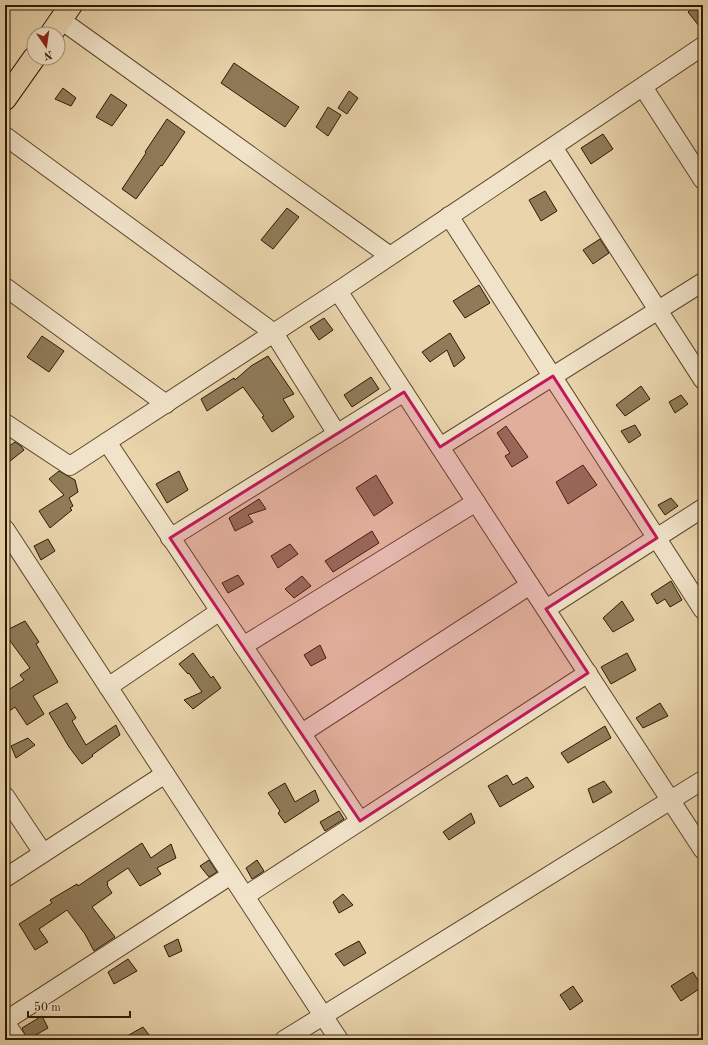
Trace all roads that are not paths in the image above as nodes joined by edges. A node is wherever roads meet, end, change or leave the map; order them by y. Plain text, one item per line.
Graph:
1 (61, 20) edge
2 (703, 46) edge
3 (28, 66) edge
4 (643, 87) junction
5 (5, 99) edge
6 (5, 136) edge
7 (553, 147) junction
8 (703, 180) edge
9 (449, 216) junction
10 (390, 256) junction
11 (703, 282) edge
12 (5, 287) edge
13 (338, 291) junction
14 (658, 310) junction
15 (274, 333) junction
16 (553, 376) junction
17 (703, 380) edge
18 (404, 392) junction
19 (166, 404) junction
20 (5, 423) edge
21 (336, 434) junction
22 (107, 442) junction
23 (440, 447) junction
24 (476, 502) junction
25 (703, 508) edge
26 (5, 529) edge
27 (170, 538) junction
28 (657, 538) junction
29 (530, 584) junction
30 (546, 609) junction
31 (703, 610) edge
32 (220, 611) junction
33 (243, 646) junction
34 (588, 673) junction
35 (108, 687) junction
36 (302, 733) junction
37 (165, 774) junction
38 (703, 780) edge
39 (5, 796) edge
40 (670, 800) junction
41 (360, 821) junction
42 (703, 850) edge
43 (43, 854) junction
44 (231, 875) junction
45 (5, 878) edge
46 (245, 896) junction
47 (323, 1016) junction
48 (5, 1021) edge
49 (17, 1040) edge
50 (284, 1040) edge
51 (339, 1040) edge

1 - 10 street
2 - 4 street
3 - 5 main road
4 - 7 street
4 - 8 street
6 - 15 street
7 - 9 street
7 - 14 street
9 - 10 street
9 - 16 street
10 - 13 street
11 - 14 street
12 - 19 street
13 - 15 street
13 - 18 street
14 - 16 street
14 - 17 street
15 - 19 street
15 - 21 street
16 - 23 street
16 - 28 street
18 - 21 street
18 - 23 street
19 - 22 street
20 - 22 street
21 - 27 street
22 - 27 street
23 - 24 street
24 - 29 street
24 - 33 street
25 - 28 street
26 - 35 street
27 - 32 street
28 - 30 street
28 - 31 street
29 - 30 street
29 - 36 street
30 - 34 street
32 - 33 street
32 - 35 street
33 - 36 street
34 - 40 street
34 - 41 street
35 - 37 street
36 - 41 street
37 - 43 street
37 - 44 street
38 - 40 street
39 - 43 street
40 - 42 street
40 - 47 street
41 - 46 street
43 - 45 street
44 - 46 street
44 - 48 street
46 - 47 street
47 - 50 street
47 - 51 street
48 - 49 street

